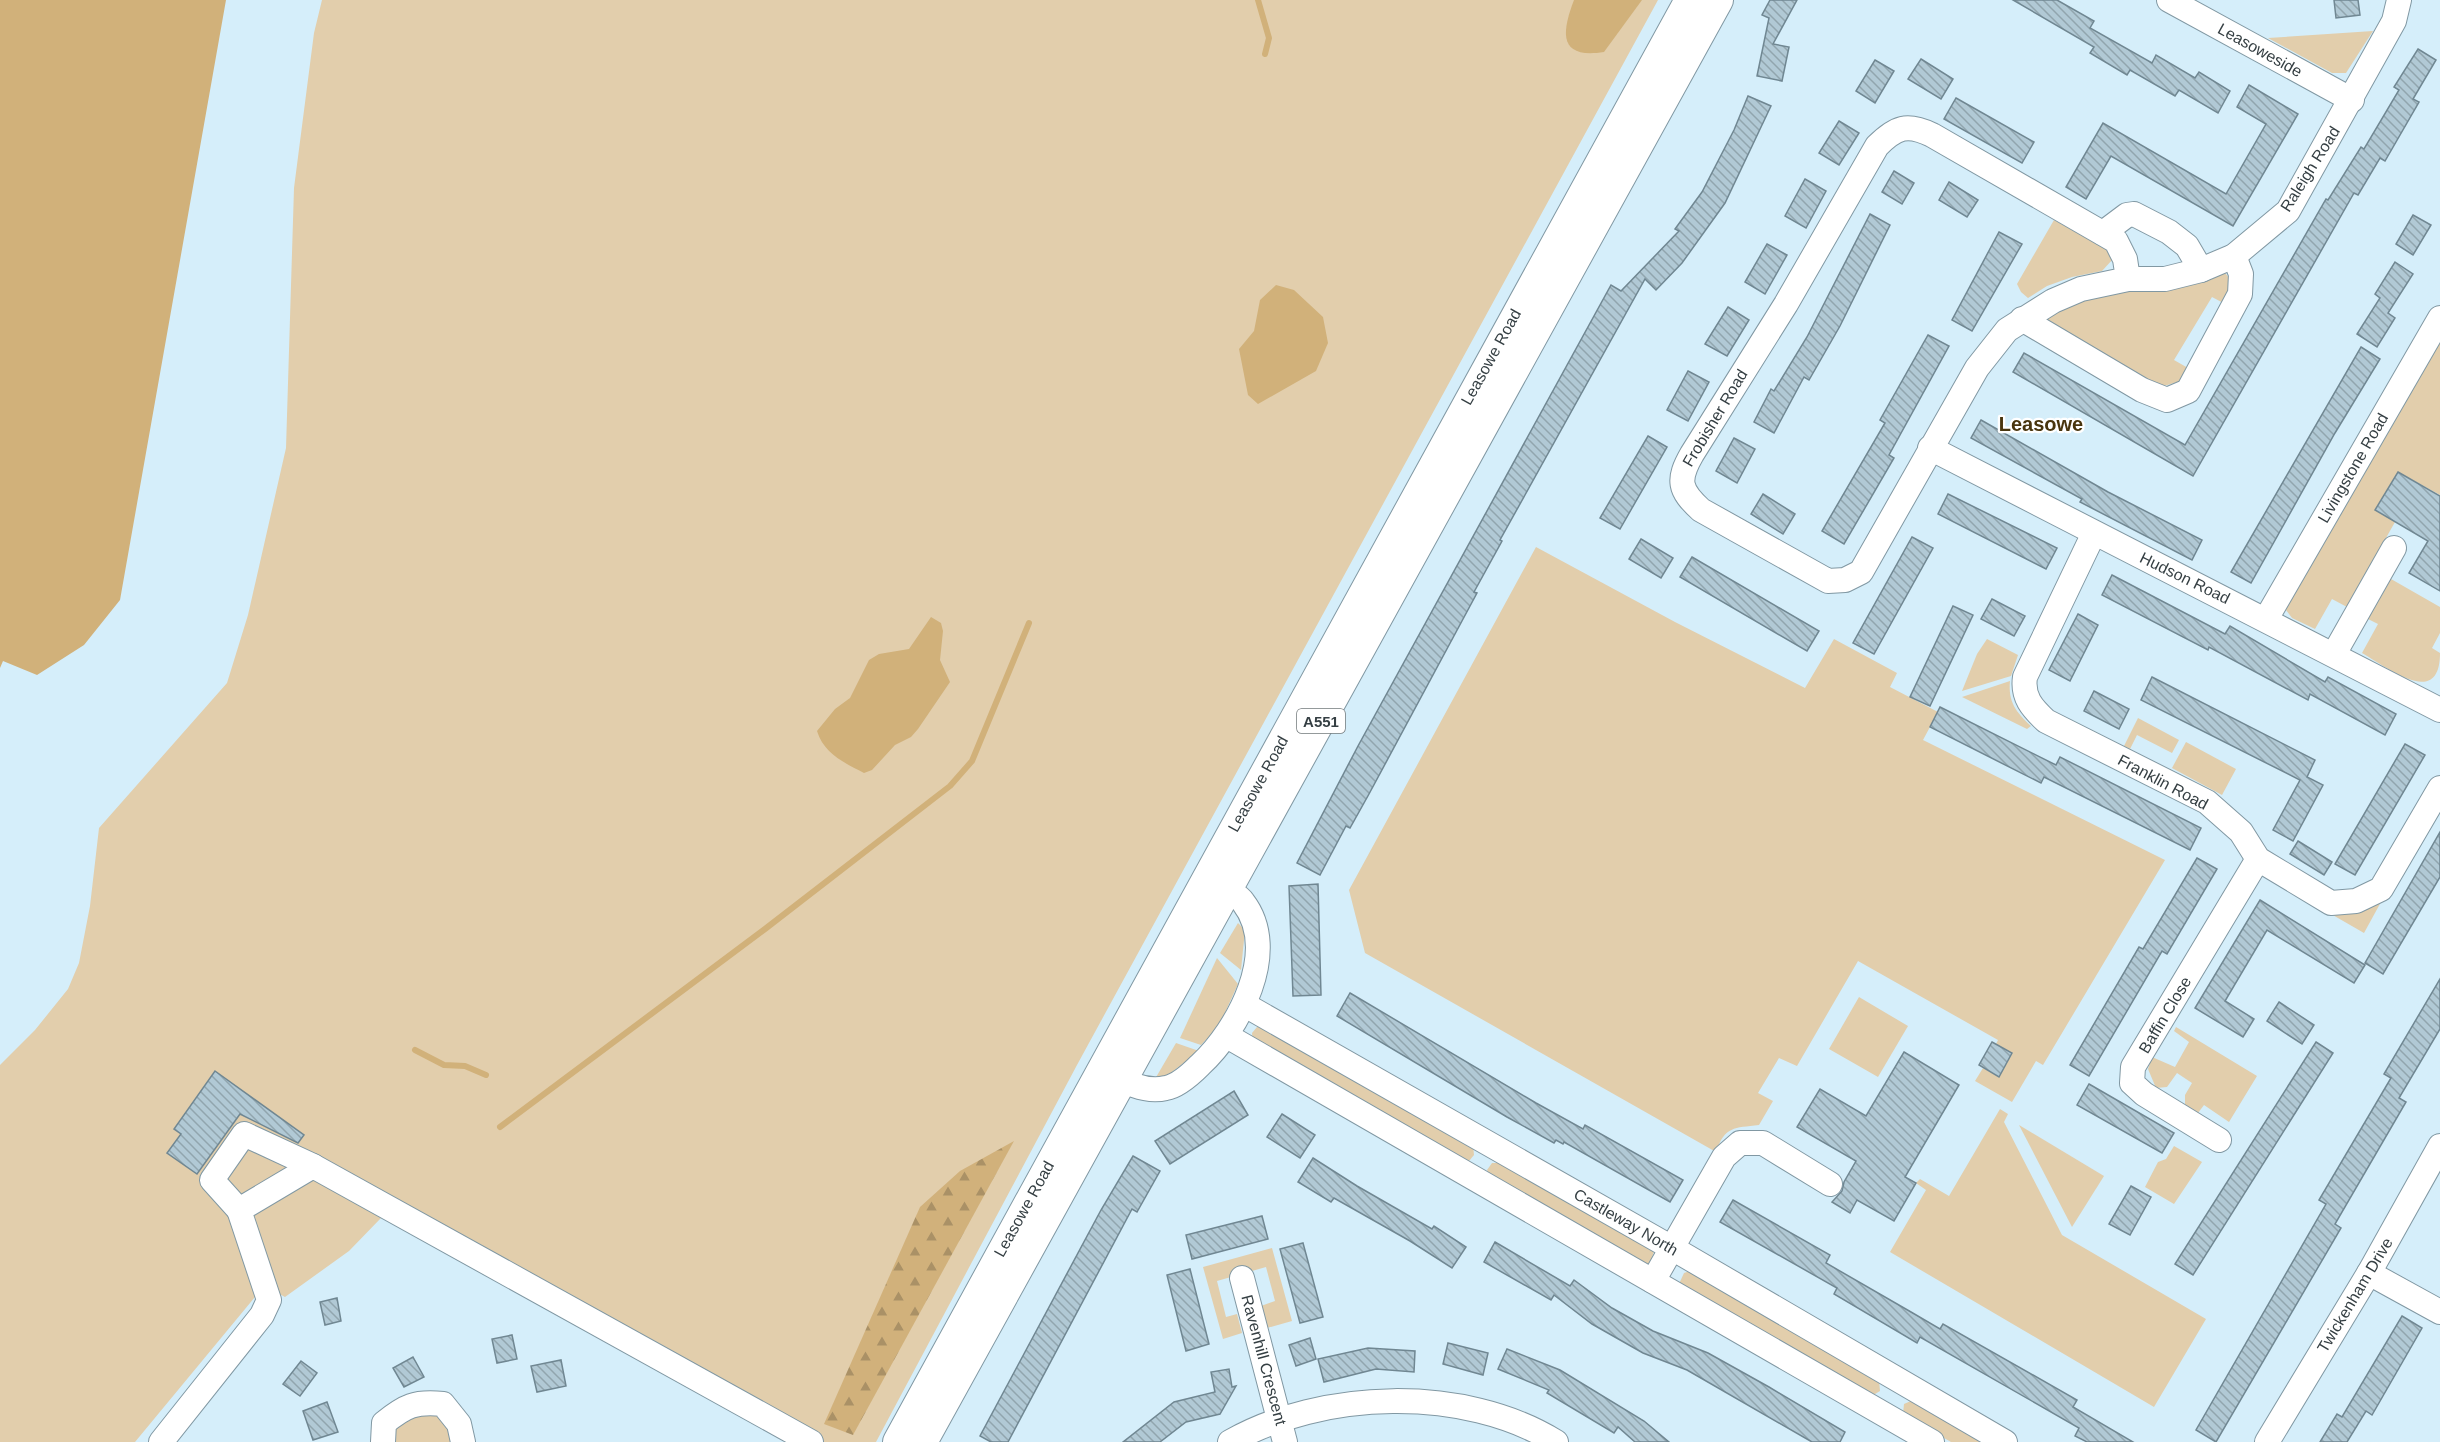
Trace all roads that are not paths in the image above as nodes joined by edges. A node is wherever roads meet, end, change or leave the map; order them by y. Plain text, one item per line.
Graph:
1 (1690, 0) edge
2 (1718, 0) edge
3 (2169, 0) edge
4 (2399, 0) edge
5 (2352, 100) junction
6 (2103, 233) junction
7 (2234, 256) junction
8 (2201, 270) junction
9 (2128, 279) junction
10 (2440, 318) edge
11 (2022, 319) junction
12 (1930, 448) junction
13 (2094, 533) junction
14 (2394, 548) dead end
15 (2266, 618) junction
16 (2334, 654) junction
17 (2438, 704) edge
18 (2440, 788) edge
19 (2258, 859) junction
20 (1216, 885) junction
21 (1245, 1005) junction
22 (1227, 1036) junction
23 (1112, 1074) junction
24 (2219, 1140) dead end
25 (1492, 1146) junction
26 (2440, 1146) edge
27 (313, 1166) junction
28 (1474, 1178) junction
29 (1830, 1184) dead end
30 (239, 1210) junction
31 (1672, 1248) junction
32 (2369, 1272) junction
33 (1242, 1278) dead end
34 (1653, 1281) junction
35 (2440, 1312) edge
36 (1905, 1385) junction
37 (1887, 1416) junction
38 (1282, 1431) edge
39 (161, 1442) edge
40 (383, 1442) edge
41 (463, 1442) edge
42 (811, 1442) edge
43 (897, 1442) edge
44 (922, 1442) edge
45 (1230, 1442) edge
46 (1556, 1442) edge
47 (1932, 1442) edge
48 (2005, 1442) edge
49 (2267, 1442) edge

1 - 20 main road, Leasowe Road / A551
2 - 20 main road, Leasowe Road / A551
3 - 5 street, Leasoweside
4 - 5 street, Raleigh Road
5 - 7 street, Raleigh Road
6 - 8 street
6 - 9 street, Frobisher Road
6 - 12 street, Frobisher Road
7 - 8 street, Raleigh Road
7 - 11 street
8 - 9 street, Raleigh Road
9 - 11 street, Frobisher Road
10 - 15 street, Livingstone Road
11 - 12 street, Frobisher Road
12 - 13 street, Hudson Road
13 - 15 street, Hudson Road
13 - 19 street, Franklin Road
14 - 16 street
15 - 16 street, Hudson Road
16 - 17 street, Hudson Road
18 - 19 street, Franklin Road
19 - 24 street, Baffin Close
20 - 21 street
20 - 23 main road, Leasowe Road / A551
21 - 22 street
21 - 25 street, Castleway North
22 - 23 street
22 - 28 street
23 - 43 main road, Leasowe Road / A551
23 - 44 main road, Leasowe Road / A551
25 - 28 street
25 - 31 street, Castleway North
26 - 32 street, Twickenham Drive
27 - 30 street
27 - 30 street
27 - 42 street
28 - 34 street
29 - 31 street
30 - 39 street
31 - 34 street
31 - 36 street, Castleway North
32 - 35 street
32 - 49 street, Twickenham Drive
33 - 38 street, Ravenhill Crescent
34 - 37 street
36 - 37 street
36 - 48 street, Castleway North
37 - 47 street
38 - 45 street
38 - 46 street
40 - 41 street

